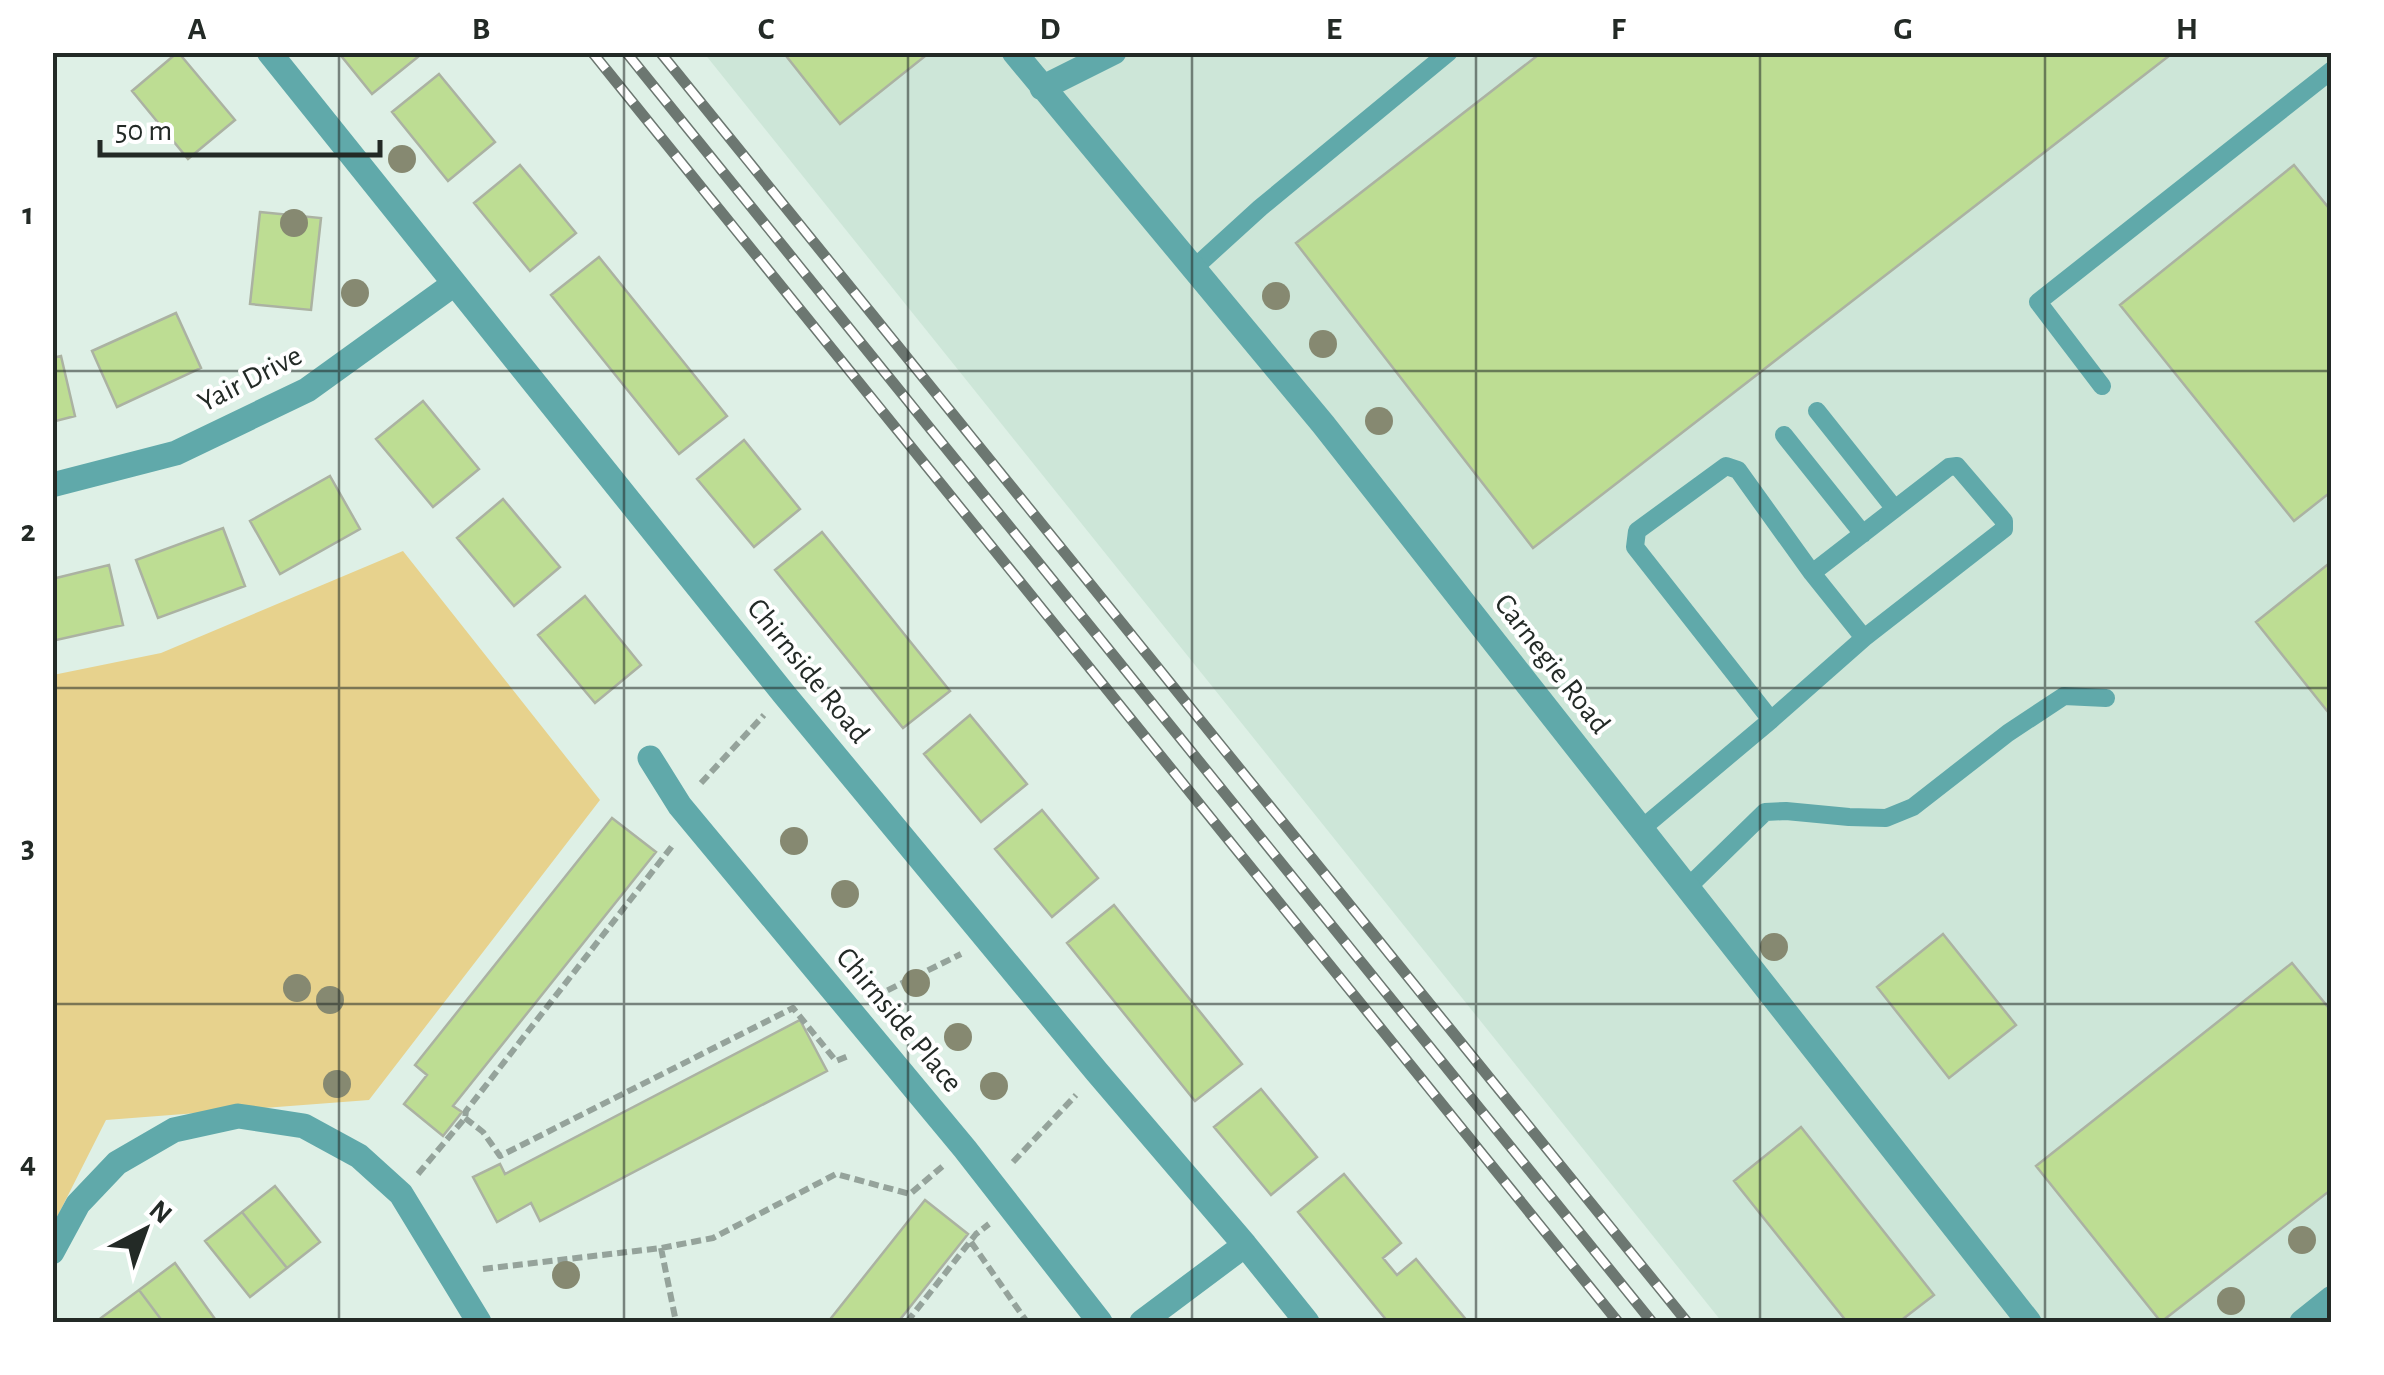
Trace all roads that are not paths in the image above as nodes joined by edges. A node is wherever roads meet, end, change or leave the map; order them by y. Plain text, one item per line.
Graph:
1 (268, 52) edge
2 (1014, 52) edge
3 (1114, 52) edge
4 (1449, 52) edge
5 (2332, 70) edge
6 (1042, 88) junction
7 (1192, 269) junction
8 (454, 284) junction
9 (2102, 386) dead end
10 (1817, 411) dead end
11 (1784, 435) dead end
12 (52, 485) edge
13 (1895, 509) junction
14 (1863, 534) junction
15 (1812, 573) junction
16 (1864, 638) junction
17 (2106, 698) dead end
18 (1771, 720) junction
19 (650, 758) dead end
20 (1640, 830) junction
21 (1687, 888) junction
22 (1245, 1245) junction
23 (52, 1252) edge
24 (2332, 1298) edge
25 (479, 1322) edge
26 (1100, 1322) edge
27 (1142, 1322) edge
28 (1307, 1322) edge
29 (2029, 1322) edge
30 (2302, 1322) edge

1 - 8 street, Chirnside Road
2 - 6 street, Carnegie Road
3 - 6 street
4 - 7 lane
5 - 9 lane
6 - 7 street, Carnegie Road
7 - 20 street, Carnegie Road
8 - 12 street, Yair Drive
8 - 22 street, Chirnside Road
10 - 13 lane
11 - 14 lane
13 - 14 lane
13 - 16 lane
14 - 15 lane
15 - 16 lane
15 - 18 lane
16 - 18 lane
17 - 21 lane
18 - 20 lane
19 - 26 street, Chirnside Place
20 - 21 street, Carnegie Road
21 - 29 street, Carnegie Road
22 - 27 street
22 - 28 street, Chirnside Road
23 - 25 street
24 - 30 street

